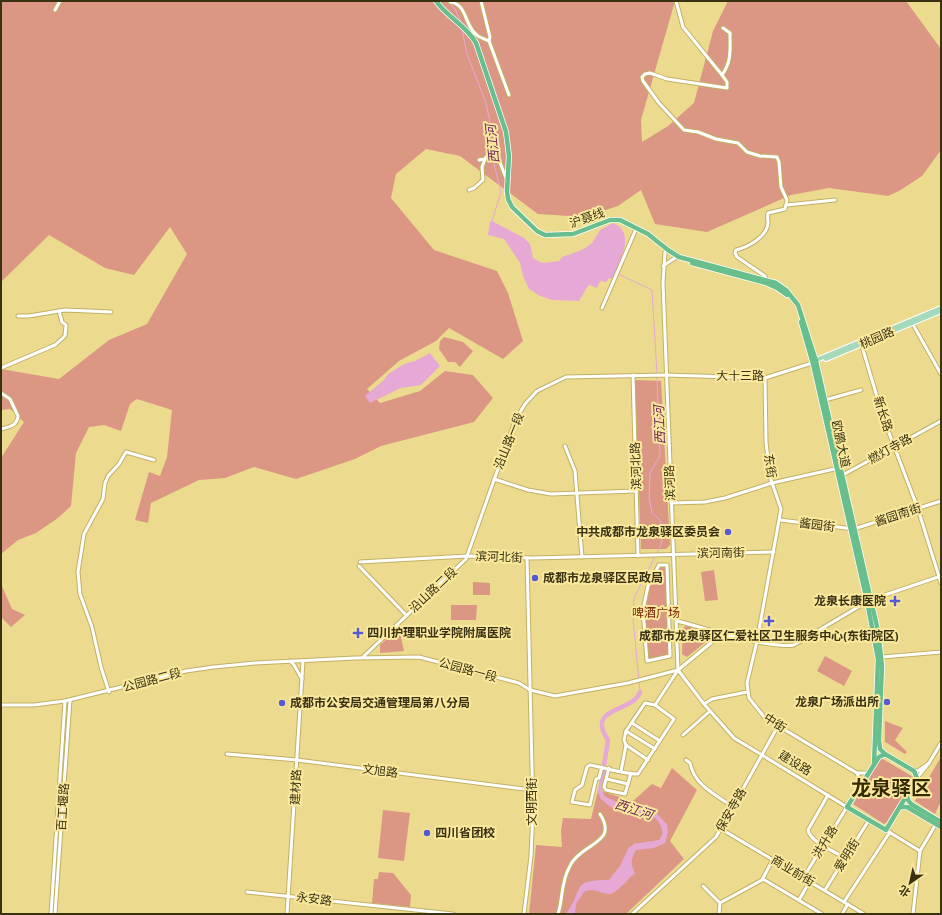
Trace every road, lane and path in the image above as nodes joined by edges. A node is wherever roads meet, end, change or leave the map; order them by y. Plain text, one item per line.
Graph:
1 (60, 1) edge
2 (436, 1) edge
3 (481, 1) edge
4 (676, 1) edge
5 (450, 2) edge
6 (55, 10) dead end
7 (467, 22) junction
8 (723, 28) dead end
9 (465, 29) junction
10 (489, 41) junction
11 (722, 75) junction
12 (509, 95) dead end
13 (485, 159) junction
14 (479, 160) dead end
15 (508, 182) junction
16 (469, 190) dead end
17 (835, 200) dead end
18 (787, 205) junction
19 (637, 230) junction
20 (667, 251) junction
21 (675, 258) junction
22 (663, 266) junction
23 (766, 280) junction
24 (602, 308) dead end
25 (941, 308) edge
26 (59, 311) junction
27 (941, 311) edge
28 (111, 312) dead end
29 (18, 316) dead end
30 (911, 322) junction
31 (861, 343) junction
32 (814, 363) junction
33 (1, 368) edge
34 (941, 374) edge
35 (633, 375) junction
36 (666, 375) junction
37 (645, 376) joint
38 (765, 378) junction
39 (861, 390) dead end
40 (1, 393) edge
41 (825, 400) junction
42 (941, 421) edge
43 (1, 429) edge
44 (565, 446) dead end
45 (894, 447) junction
46 (154, 460) dead end
47 (838, 468) junction
48 (840, 476) junction
49 (494, 479) junction
50 (772, 483) junction
51 (636, 491) junction
52 (578, 492) junction
53 (941, 501) edge
54 (671, 503) junction
55 (918, 509) junction
56 (780, 520) junction
57 (852, 529) junction
58 (774, 552) junction
59 (674, 554) junction
60 (468, 556) junction
61 (640, 556) junction
62 (582, 557) junction
63 (527, 558) junction
64 (940, 577) edge
65 (941, 583) edge
66 (869, 600) junction
67 (406, 615) junction
68 (677, 621) junction
69 (723, 633) junction
70 (757, 641) junction
71 (941, 652) edge
72 (363, 657) junction
73 (882, 657) junction
74 (290, 661) junction
75 (303, 661) junction
76 (647, 661) joint
77 (678, 670) junction
78 (302, 679) junction
79 (530, 690) junction
80 (109, 692) junction
81 (747, 692) junction
82 (70, 700) junction
83 (65, 701) junction
84 (704, 704) junction
85 (1, 705) edge
86 (655, 705) junction
87 (710, 712) junction
88 (632, 723) junction
89 (778, 726) junction
90 (787, 726) dead end
91 (785, 730) junction
92 (626, 731) junction
93 (683, 735) dead end
94 (660, 741) junction
95 (941, 743) edge
96 (626, 745) junction
97 (655, 749) junction
98 (227, 754) dead end
99 (885, 754) junction
100 (762, 755) junction
101 (297, 760) junction
102 (648, 760) junction
103 (686, 760) dead end
104 (929, 763) junction
105 (874, 765) junction
106 (605, 768) junction
107 (911, 769) junction
108 (870, 770) junction
109 (621, 771) junction
110 (631, 774) junction
111 (857, 774) junction
112 (918, 778) junction
113 (607, 779) junction
114 (628, 784) junction
115 (861, 784) junction
116 (532, 790) junction
117 (828, 795) junction
118 (907, 795) junction
119 (733, 807) junction
120 (847, 807) junction
121 (900, 807) junction
122 (600, 814) dead end
123 (869, 820) junction
124 (938, 823) edge
125 (941, 827) edge
126 (721, 829) junction
127 (888, 831) junction
128 (824, 845) junction
129 (920, 850) junction
130 (846, 858) junction
131 (773, 860) junction
132 (803, 878) junction
133 (762, 879) junction
134 (810, 882) junction
135 (703, 886) dead end
136 (825, 890) junction
137 (247, 892) dead end
138 (289, 896) junction
139 (799, 900) junction
140 (720, 903) junction
141 (846, 903) junction
142 (422, 912) edge
143 (51, 914) edge
144 (55, 914) edge
145 (287, 914) edge
146 (453, 914) edge
147 (524, 914) edge
148 (558, 914) edge
149 (632, 914) edge
150 (718, 914) edge
151 (822, 914) edge
152 (842, 914) edge
153 (864, 914) edge
154 (913, 914) edge

1 - 6 street
2 - 9 highway, 沪聂线
3 - 10 street
4 - 11 street
5 - 7 street
7 - 9 street
7 - 10 street
8 - 11 street
9 - 15 highway, 沪聂线
10 - 12 street
11 - 18 street
13 - 14 street
13 - 15 street
13 - 16 street
15 - 19 highway, 沪聂线
17 - 18 street
18 - 23 street
19 - 20 highway, 沪聂线
19 - 24 street
20 - 21 highway, 欧鹏大道
20 - 22 street, 滨河路
20 - 23 highway, 沪聂线
21 - 22 street
21 - 32 highway, 欧鹏大道
22 - 36 street, 滨河路
23 - 32 highway, 沪聂线
25 - 30 main road
26 - 28 street
26 - 29 street
26 - 33 street
27 - 30 main road, 桃园路
30 - 31 main road, 桃园路
30 - 34 street
31 - 32 main road, 桃园路
31 - 45 street, 新长路
32 - 38 street, 大十三路
32 - 41 highway, 欧鹏大道
32 - 47 highway, 欧鹏大道
35 - 37 street, 沿山路一段
35 - 49 street, 沿山路一段
35 - 51 street, 滨河北路
36 - 37 street, 大十三路
36 - 38 street, 大十三路
36 - 54 street, 滨河路
38 - 50 street, 东街
39 - 41 street
40 - 43 street
41 - 47 highway, 欧鹏大道
42 - 45 street, 燃灯寺路
44 - 52 street
45 - 48 street, 燃灯寺路
45 - 55 street, 新长路
46 - 80 street
47 - 48 highway, 欧鹏大道
47 - 50 street
48 - 57 highway, 欧鹏大道
49 - 52 street
49 - 60 street, 沿山路一段
50 - 54 street
50 - 56 street, 东街
51 - 52 street
51 - 61 street, 滨河北路
52 - 62 street
53 - 55 street, 酱园南街
54 - 59 street, 滨河路
55 - 57 street, 酱园南街
55 - 64 street, 新长路
56 - 57 street, 酱园街
56 - 58 street, 东街
57 - 66 highway, 欧鹏大道
58 - 59 street, 滨河南街
58 - 70 street, 东街
59 - 61 street, 滨河南街
59 - 68 street, 滨河路
60 - 63 street, 滨河北街
60 - 67 street, 沿山路二段
60 - 67 street, 滨河北街
61 - 62 street, 滨河北街
62 - 63 street, 滨河北街
63 - 79 street, 文明西街
64 - 65 street, 新长路
64 - 66 street
66 - 70 street
66 - 73 highway, 欧鹏大道
66 - 105 highway, 欧鹏大道
67 - 72 street, 沿山路二段
68 - 69 street
68 - 77 street, 滨河路
69 - 70 street
69 - 77 street
70 - 81 street
71 - 73 street
72 - 75 street, 公园路一段
72 - 79 street, 公园路一段
73 - 99 highway, 欧鹏大道
74 - 75 street, 公园路二段
74 - 78 street
74 - 80 street, 公园路二段
75 - 78 street, 建材路
76 - 76 street
77 - 79 street, 公园路一段
77 - 84 street, 建设路
77 - 86 street
78 - 101 street, 建材路
79 - 116 street, 文明西街
80 - 82 street, 公园路二段
81 - 84 street
81 - 89 street, 中街
82 - 83 street, 公园路二段
82 - 144 street, 百工堰路
83 - 85 street, 公园路二段
83 - 143 street, 百工堰路
84 - 87 street, 建设路
86 - 88 street
86 - 94 street
87 - 93 street
87 - 100 street, 建设路
88 - 92 street
88 - 94 street
89 - 91 street, 中街
89 - 100 street, 保安寺路
90 - 91 street
91 - 111 street, 中街
92 - 96 street
92 - 97 street
94 - 97 street
95 - 104 street
96 - 102 street
96 - 109 street
97 - 102 street
98 - 101 street, 文旭路
99 - 105 highway
99 - 107 highway
100 - 117 street, 建设路
100 - 119 street, 保安寺路
101 - 116 street, 文旭路
101 - 138 street, 建材路
102 - 110 street
103 - 119 street
104 - 107 street
104 - 112 street
105 - 108 highway
106 - 106 street
106 - 109 street
106 - 113 street
107 - 112 highway
108 - 111 street
108 - 115 highway
109 - 110 street
110 - 114 street
111 - 115 street
112 - 118 highway
113 - 114 street
113 - 114 street
115 - 120 highway
116 - 147 street, 文明西街
117 - 120 street, 建设路
117 - 128 street
118 - 121 highway
118 - 124 highway
119 - 126 street, 保安寺路
120 - 123 highway, 建设路
120 - 128 street, 洪升路
121 - 124 highway
121 - 127 highway
122 - 148 street
123 - 127 highway, 建设路
123 - 130 street, 爱明街
124 - 125 highway
124 - 129 street
126 - 131 street, 商业前街
126 - 149 street, 保安寺路
127 - 129 street, 建设路
127 - 141 street
128 - 130 street
128 - 132 street, 洪升路
129 - 154 street
130 - 136 street, 爱明街
131 - 132 street, 商业前街
131 - 133 street
132 - 134 street, 商业前街
133 - 139 street
133 - 140 street
134 - 136 street, 商业前街
134 - 139 street
135 - 140 street
136 - 141 street, 商业前街
137 - 138 street, 永安路
138 - 142 street, 永安路
138 - 145 street, 建材路
139 - 151 street
140 - 150 street
141 - 152 street
141 - 153 street, 商业前街
142 - 146 street, 永安路

